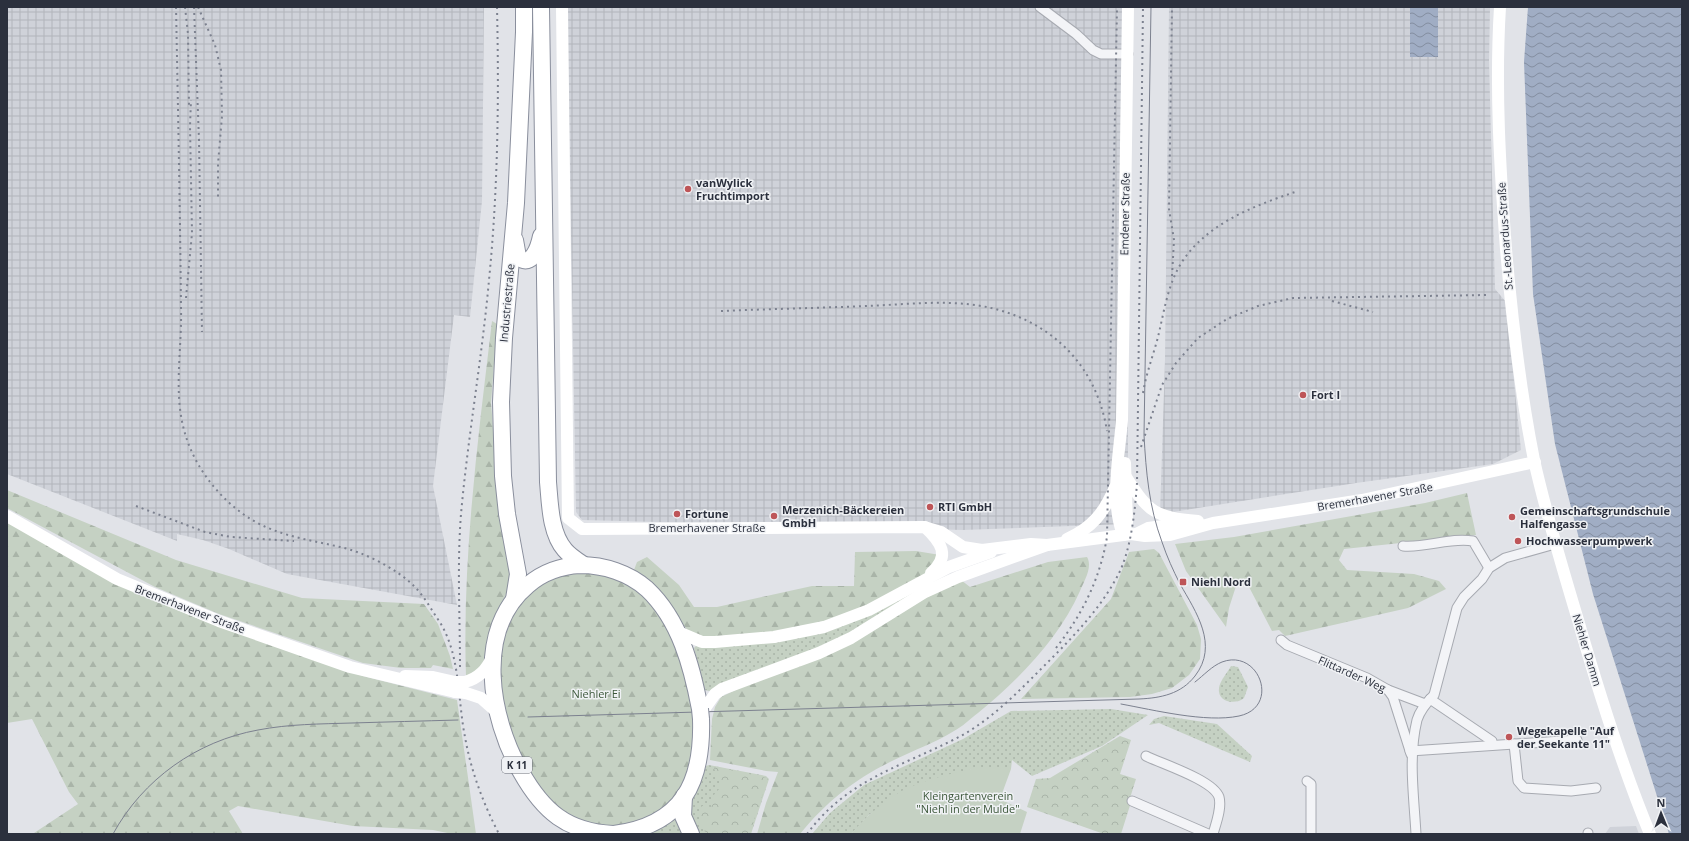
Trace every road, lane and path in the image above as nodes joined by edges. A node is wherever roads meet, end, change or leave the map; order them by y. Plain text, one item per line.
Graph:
1 (524, 7) edge
2 (541, 7) edge
3 (562, 7) edge
4 (1040, 7) edge
5 (1128, 7) edge
6 (1500, 7) edge
7 (1128, 54) junction
8 (515, 217) junction
9 (544, 223) junction
10 (1535, 462) junction
11 (1122, 480) junction
12 (7, 516) edge
13 (1198, 521) junction
14 (1213, 523) junction
15 (924, 526) junction
16 (1129, 535) junction
17 (1555, 544) junction
18 (1051, 545) junction
19 (1403, 546) dead end
20 (963, 547) junction
21 (1000, 549) junction
22 (968, 560) junction
23 (584, 565) junction
24 (1489, 568) junction
25 (958, 577) junction
26 (923, 580) junction
27 (511, 603) junction
28 (676, 631) junction
29 (1281, 640) dead end
30 (493, 654) junction
31 (460, 687) junction
32 (1388, 690) junction
33 (1427, 702) junction
34 (702, 712) junction
35 (498, 713) junction
36 (1577, 740) dead end
37 (1514, 744) junction
38 (1492, 745) junction
39 (1412, 753) junction
40 (1146, 756) dead end
41 (1307, 781) dead end
42 (1596, 788) dead end
43 (684, 796) junction
44 (1132, 801) dead end
45 (599, 833) edge
46 (614, 834) edge
47 (691, 834) edge
48 (1208, 834) edge
49 (1213, 834) edge
50 (1311, 834) edge
51 (1416, 834) edge
52 (1650, 834) edge

1 - 8 highway, Industriestraße
2 - 9 highway
3 - 15 street, Bremerhavener Straße
4 - 7 street
5 - 7 street, Emdener Straße
6 - 10 street, St.-Leonardus-Straße
7 - 11 street, Emdener Straße
8 - 9 highway
8 - 27 highway, Industriestraße
9 - 23 highway
10 - 14 street, Bremerhavener Straße
10 - 17 street, Niehler Damm
11 - 13 street, Emdener Straße
11 - 16 street, Emdener Straße
11 - 18 street, Emdener Straße
12 - 31 street, Bremerhavener Straße
13 - 14 street, Bremerhavener Straße
13 - 16 street, Bremerhavener Straße
14 - 16 street, Bremerhavener Straße
15 - 20 street, Bremerhavener Straße
15 - 26 street, Bremerhavener Straße
16 - 18 street, Bremerhavener Straße
17 - 24 street
17 - 52 street, Niehler Damm
18 - 21 street, Bremerhavener Straße
18 - 25 street, Bremerhavener Straße
19 - 24 street
20 - 21 street, Bremerhavener Straße
20 - 22 street
21 - 22 street, Bremerhavener Straße
22 - 25 street
22 - 26 street, Bremerhavener Straße
23 - 27 highway, K 11
23 - 28 highway, K 11
24 - 33 street
25 - 34 street, Bremerhavener Straße
26 - 28 street, Bremerhavener Straße
27 - 30 highway, K 11
28 - 34 highway, K 11
29 - 32 street, Flittarder Weg
30 - 31 street, K 11
30 - 35 highway, K 11
31 - 35 street, Bremerhavener Straße
32 - 33 street, Flittarder Weg
32 - 39 street
33 - 38 street, Flittarder Weg
33 - 39 street
34 - 43 highway, K 11
35 - 45 highway, K 11
36 - 37 street
37 - 38 street
37 - 42 street
38 - 39 street
39 - 51 street
40 - 49 street
41 - 50 street
43 - 46 highway, K 11
43 - 47 highway
44 - 48 street
45 - 46 highway, K 11

